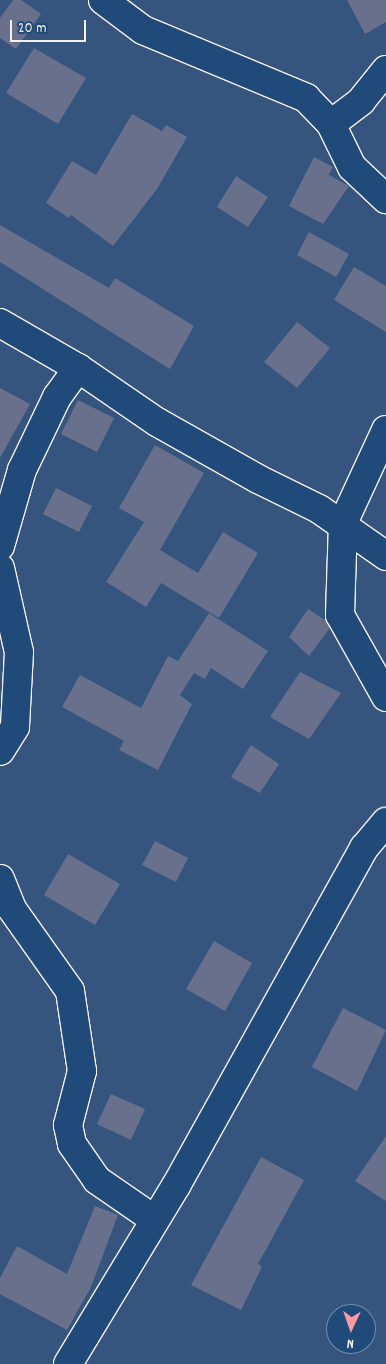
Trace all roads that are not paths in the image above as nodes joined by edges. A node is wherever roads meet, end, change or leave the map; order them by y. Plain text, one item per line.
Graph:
1 (103, 0) edge
2 (386, 70) edge
3 (331, 124) junction
4 (386, 199) edge
5 (0, 323) edge
6 (78, 368) junction
7 (386, 430) edge
8 (343, 523) junction
9 (0, 546) edge
10 (386, 556) edge
11 (0, 568) edge
12 (386, 697) edge
13 (0, 751) edge
14 (386, 822) edge
15 (0, 879) edge
16 (155, 1220) junction
17 (68, 1364) edge

1 - 3 street
2 - 3 street
3 - 4 street
5 - 6 street
6 - 8 street
6 - 9 street
7 - 8 street
8 - 10 street
8 - 12 street
11 - 13 street
14 - 16 street
15 - 16 street
16 - 17 street

